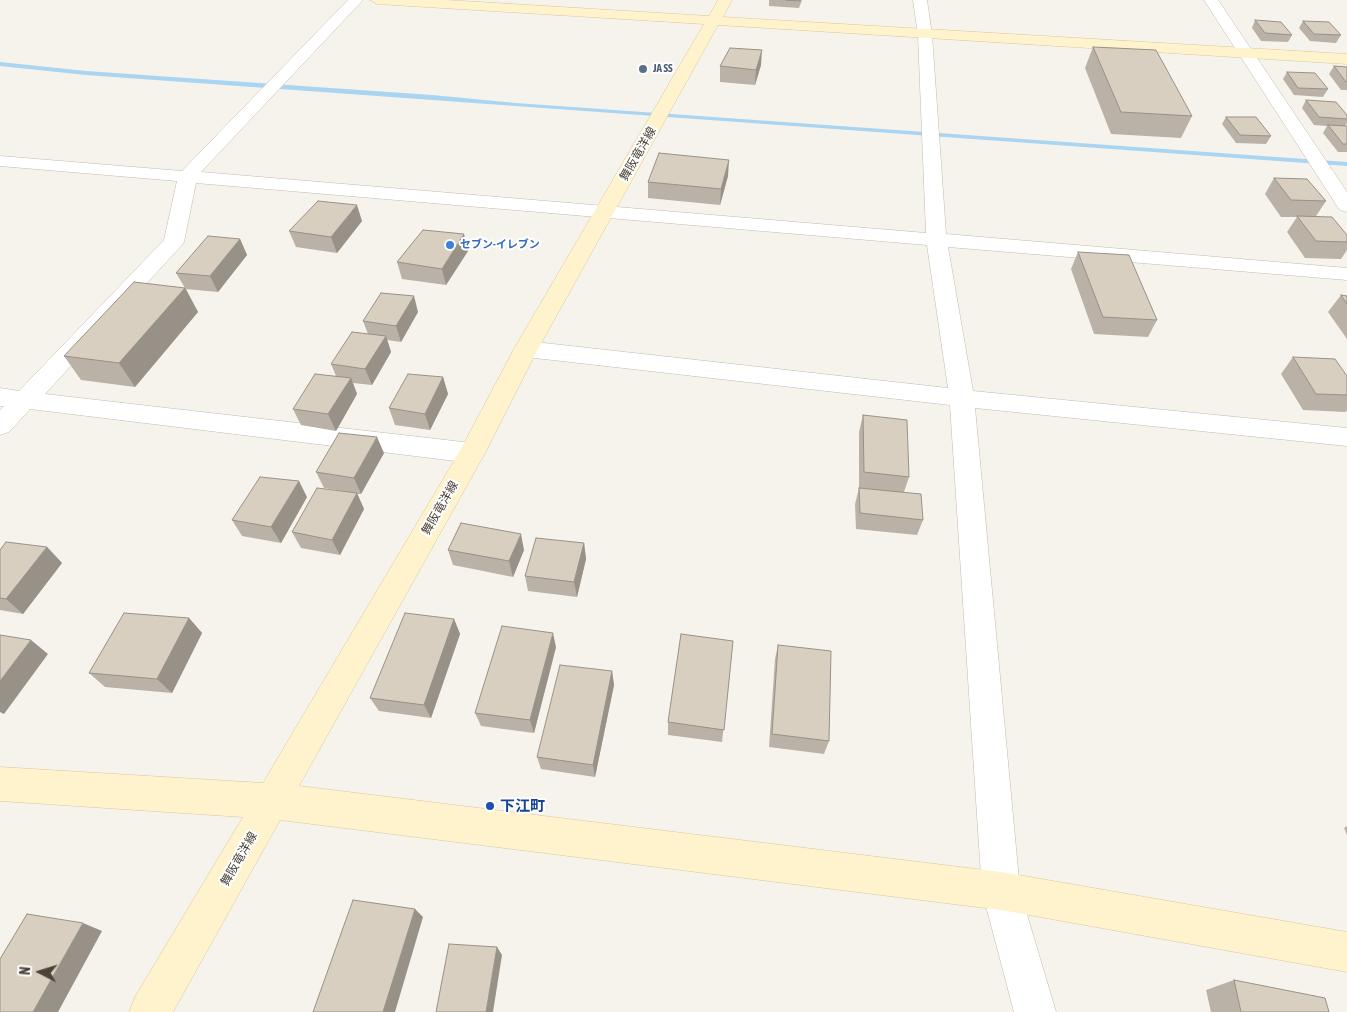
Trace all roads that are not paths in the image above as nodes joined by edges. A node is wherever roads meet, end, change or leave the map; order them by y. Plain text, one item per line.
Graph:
1 (356, 0) edge
2 (376, 0) edge
3 (920, 0) edge
4 (1211, 0) edge
5 (719, 11) edge
6 (925, 35) junction
7 (1245, 52) junction
8 (1347, 59) edge
9 (0, 161) edge
10 (188, 175) junction
11 (1347, 206) edge
12 (605, 212) junction
13 (936, 238) junction
14 (1347, 274) edge
15 (526, 349) junction
16 (962, 398) junction
17 (12, 399) edge
18 (0, 426) edge
19 (1347, 437) edge
20 (472, 453) junction
21 (0, 784) edge
22 (273, 801) junction
23 (1001, 891) junction
24 (1347, 952) edge
25 (150, 1012) edge
26 (1035, 1012) edge

1 - 10 street
2 - 5 street
3 - 6 street
4 - 7 street
5 - 6 street
5 - 12 street, 舞阪竜洋線
6 - 7 street
6 - 13 street
7 - 8 street
7 - 11 street
9 - 10 street
10 - 12 street
10 - 17 street
12 - 13 street
12 - 15 street, 舞阪竜洋線
13 - 14 street
13 - 16 street
15 - 16 street
15 - 20 street, 舞阪竜洋線
16 - 19 street
16 - 23 street
17 - 18 street
17 - 20 street
20 - 22 street, 舞阪竜洋線
21 - 22 street
22 - 23 street
22 - 25 street, 舞阪竜洋線
23 - 24 street
23 - 26 street

